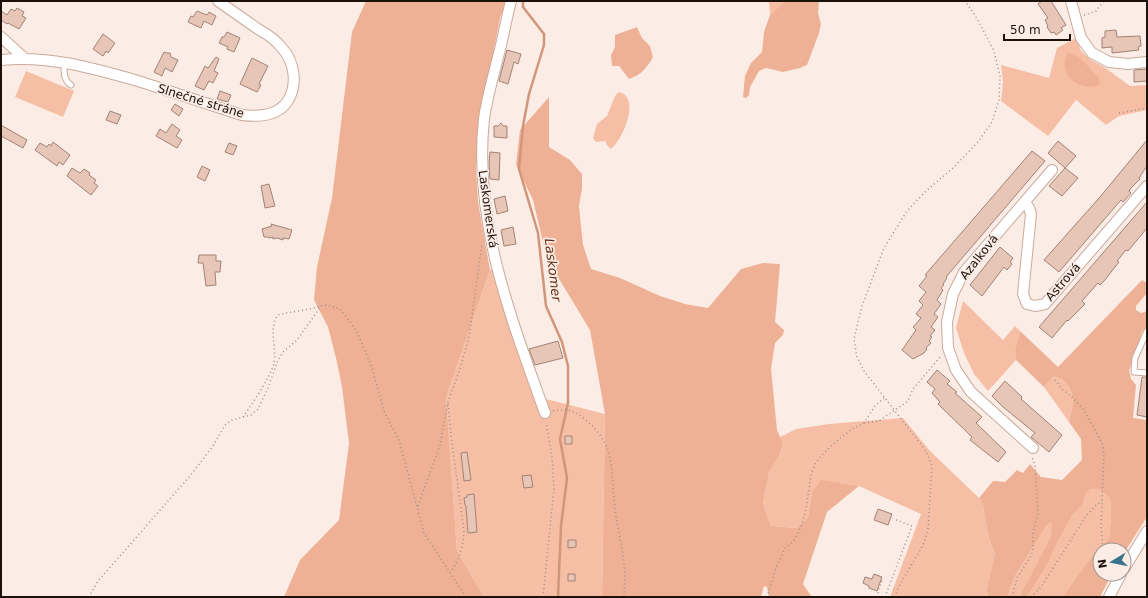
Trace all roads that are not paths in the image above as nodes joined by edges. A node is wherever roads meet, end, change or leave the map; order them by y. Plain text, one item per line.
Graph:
1 (218, 1) edge
2 (511, 1) edge
3 (1071, 1) edge
4 (1, 37) edge
5 (24, 58) junction
6 (1, 60) edge
7 (64, 62) junction
8 (1147, 62) edge
9 (71, 85) dead end
10 (1052, 170) dead end
11 (1147, 186) edge
12 (1025, 202) junction
13 (1147, 331) edge
14 (1147, 373) edge
15 (545, 413) road end
16 (1033, 448) road end
17 (1147, 530) edge
18 (1132, 555) edge
19 (1117, 582) edge
20 (1109, 597) edge

1 - 7 street, Slnečné stráne
2 - 15 street, Laskomerská
3 - 8 street
4 - 5 street
5 - 6 street, Slnečné stráne
5 - 7 street, Slnečné stráne
7 - 9 lane
10 - 12 street, Azalková
11 - 12 street, Astrová
12 - 16 street, Azalková
13 - 14 lane
17 - 18 street
19 - 20 street

